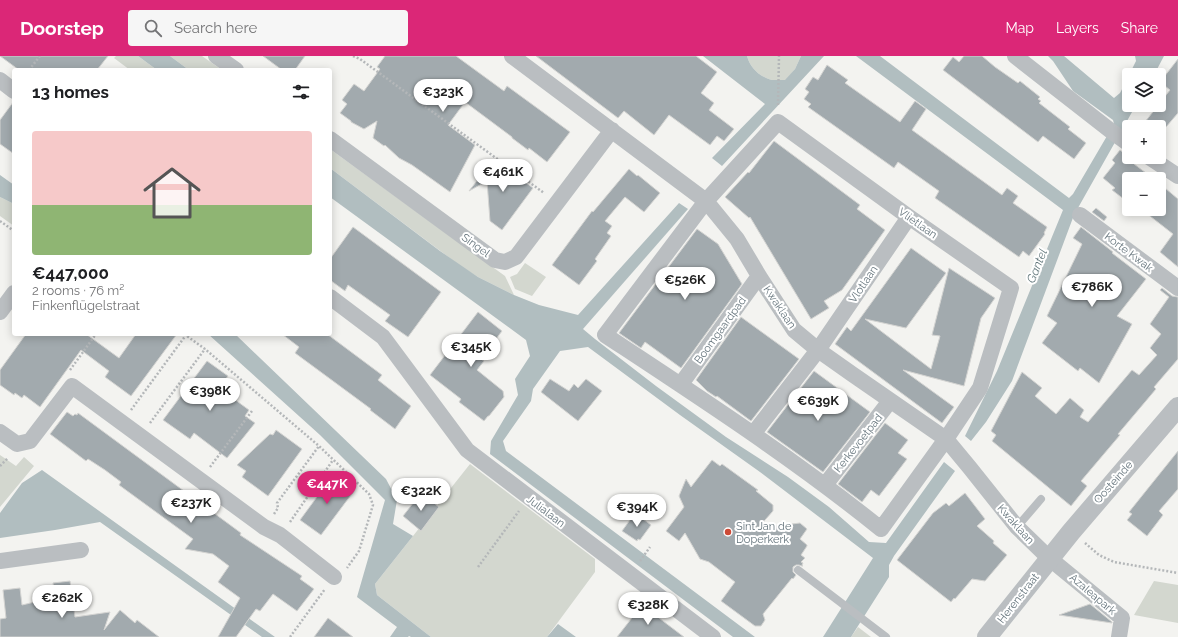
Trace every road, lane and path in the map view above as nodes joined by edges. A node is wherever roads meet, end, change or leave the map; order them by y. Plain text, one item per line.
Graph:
1 (40, 56) edge
2 (216, 56) edge
3 (353, 56) edge
4 (512, 56) edge
5 (779, 56) edge
6 (1015, 56) edge
7 (31, 68) edge
8 (233, 68) edge
9 (0, 80) edge
10 (12, 89) edge
11 (778, 108) dead end
12 (612, 130) junction
13 (1118, 136) edge
14 (332, 140) edge
15 (1161, 164) edge
16 (1177, 174) edge
17 (706, 201) junction
18 (556, 202) junction
19 (1080, 215) dead end
20 (909, 217) junction
21 (0, 221) edge
22 (12, 230) edge
23 (759, 276) junction
24 (1178, 288) edge
25 (12, 297) edge
26 (332, 299) edge
27 (0, 312) edge
28 (95, 336) edge
29 (184, 336) edge
30 (188, 336) edge
31 (205, 349) junction
32 (818, 350) junction
33 (681, 384) junction
34 (72, 386) junction
35 (890, 402) junction
36 (1178, 407) edge
37 (252, 411) dead end
38 (121, 423) junction
39 (0, 432) edge
40 (753, 434) junction
41 (140, 436) junction
42 (946, 439) junction
43 (319, 446) junction
44 (333, 460) junction
45 (200, 480) junction
46 (825, 485) junction
47 (529, 498) junction
48 (1041, 499) dead end
49 (264, 527) junction
50 (1017, 527) junction
51 (1071, 532) junction
52 (280, 535) junction
53 (650, 547) dead end
54 (81, 550) dead end
55 (1049, 558) junction
56 (0, 561) edge
57 (639, 562) dead end
58 (478, 567) dead end
59 (798, 570) dead end
60 (1178, 573) edge
61 (334, 577) junction
62 (290, 637) edge
63 (713, 637) edge
64 (886, 637) edge
65 (987, 637) edge
66 (1119, 637) edge

1 - 7 path
2 - 8 street
3 - 18 path
4 - 12 street, Kwaklaan
5 - 11 path
6 - 13 street
9 - 10 street
12 - 17 street, Kwaklaan
12 - 18 street, Singel
14 - 18 street, Singel
15 - 16 street
17 - 20 street, Vlietlaan
17 - 23 street, Kwaklaan
17 - 33 street
19 - 24 street, Korte Kwak
20 - 32 street, Vlotlaan
20 - 42 street, Vlietlaan
21 - 22 path
23 - 32 street, Kwaklaan
23 - 33 street, Boomgaardpad
25 - 27 street
26 - 47 street, Julialaan
28 - 34 path
29 - 38 path
30 - 31 path
31 - 41 path
31 - 43 path
32 - 35 street, Kwaklaan
32 - 40 street, Vlotlaan
33 - 40 street
34 - 38 street
34 - 39 street
35 - 42 street, Kwaklaan
35 - 46 street, Kerkevoetpad
36 - 51 street, Oosteinde
37 - 45 path
38 - 41 street
40 - 46 street
41 - 45 street
42 - 46 street
42 - 50 street, Kwaklaan
43 - 44 path
43 - 49 path
44 - 52 path
44 - 61 path
45 - 49 street
47 - 58 path
47 - 63 street, Julialaan
48 - 50 lane
49 - 52 street
50 - 55 street, Kwaklaan
51 - 55 street, Oosteinde
51 - 60 path
52 - 61 street
53 - 57 path
54 - 56 street
55 - 65 street, Herenstraat
55 - 66 street, Azaleapark
59 - 64 lane
61 - 62 path

